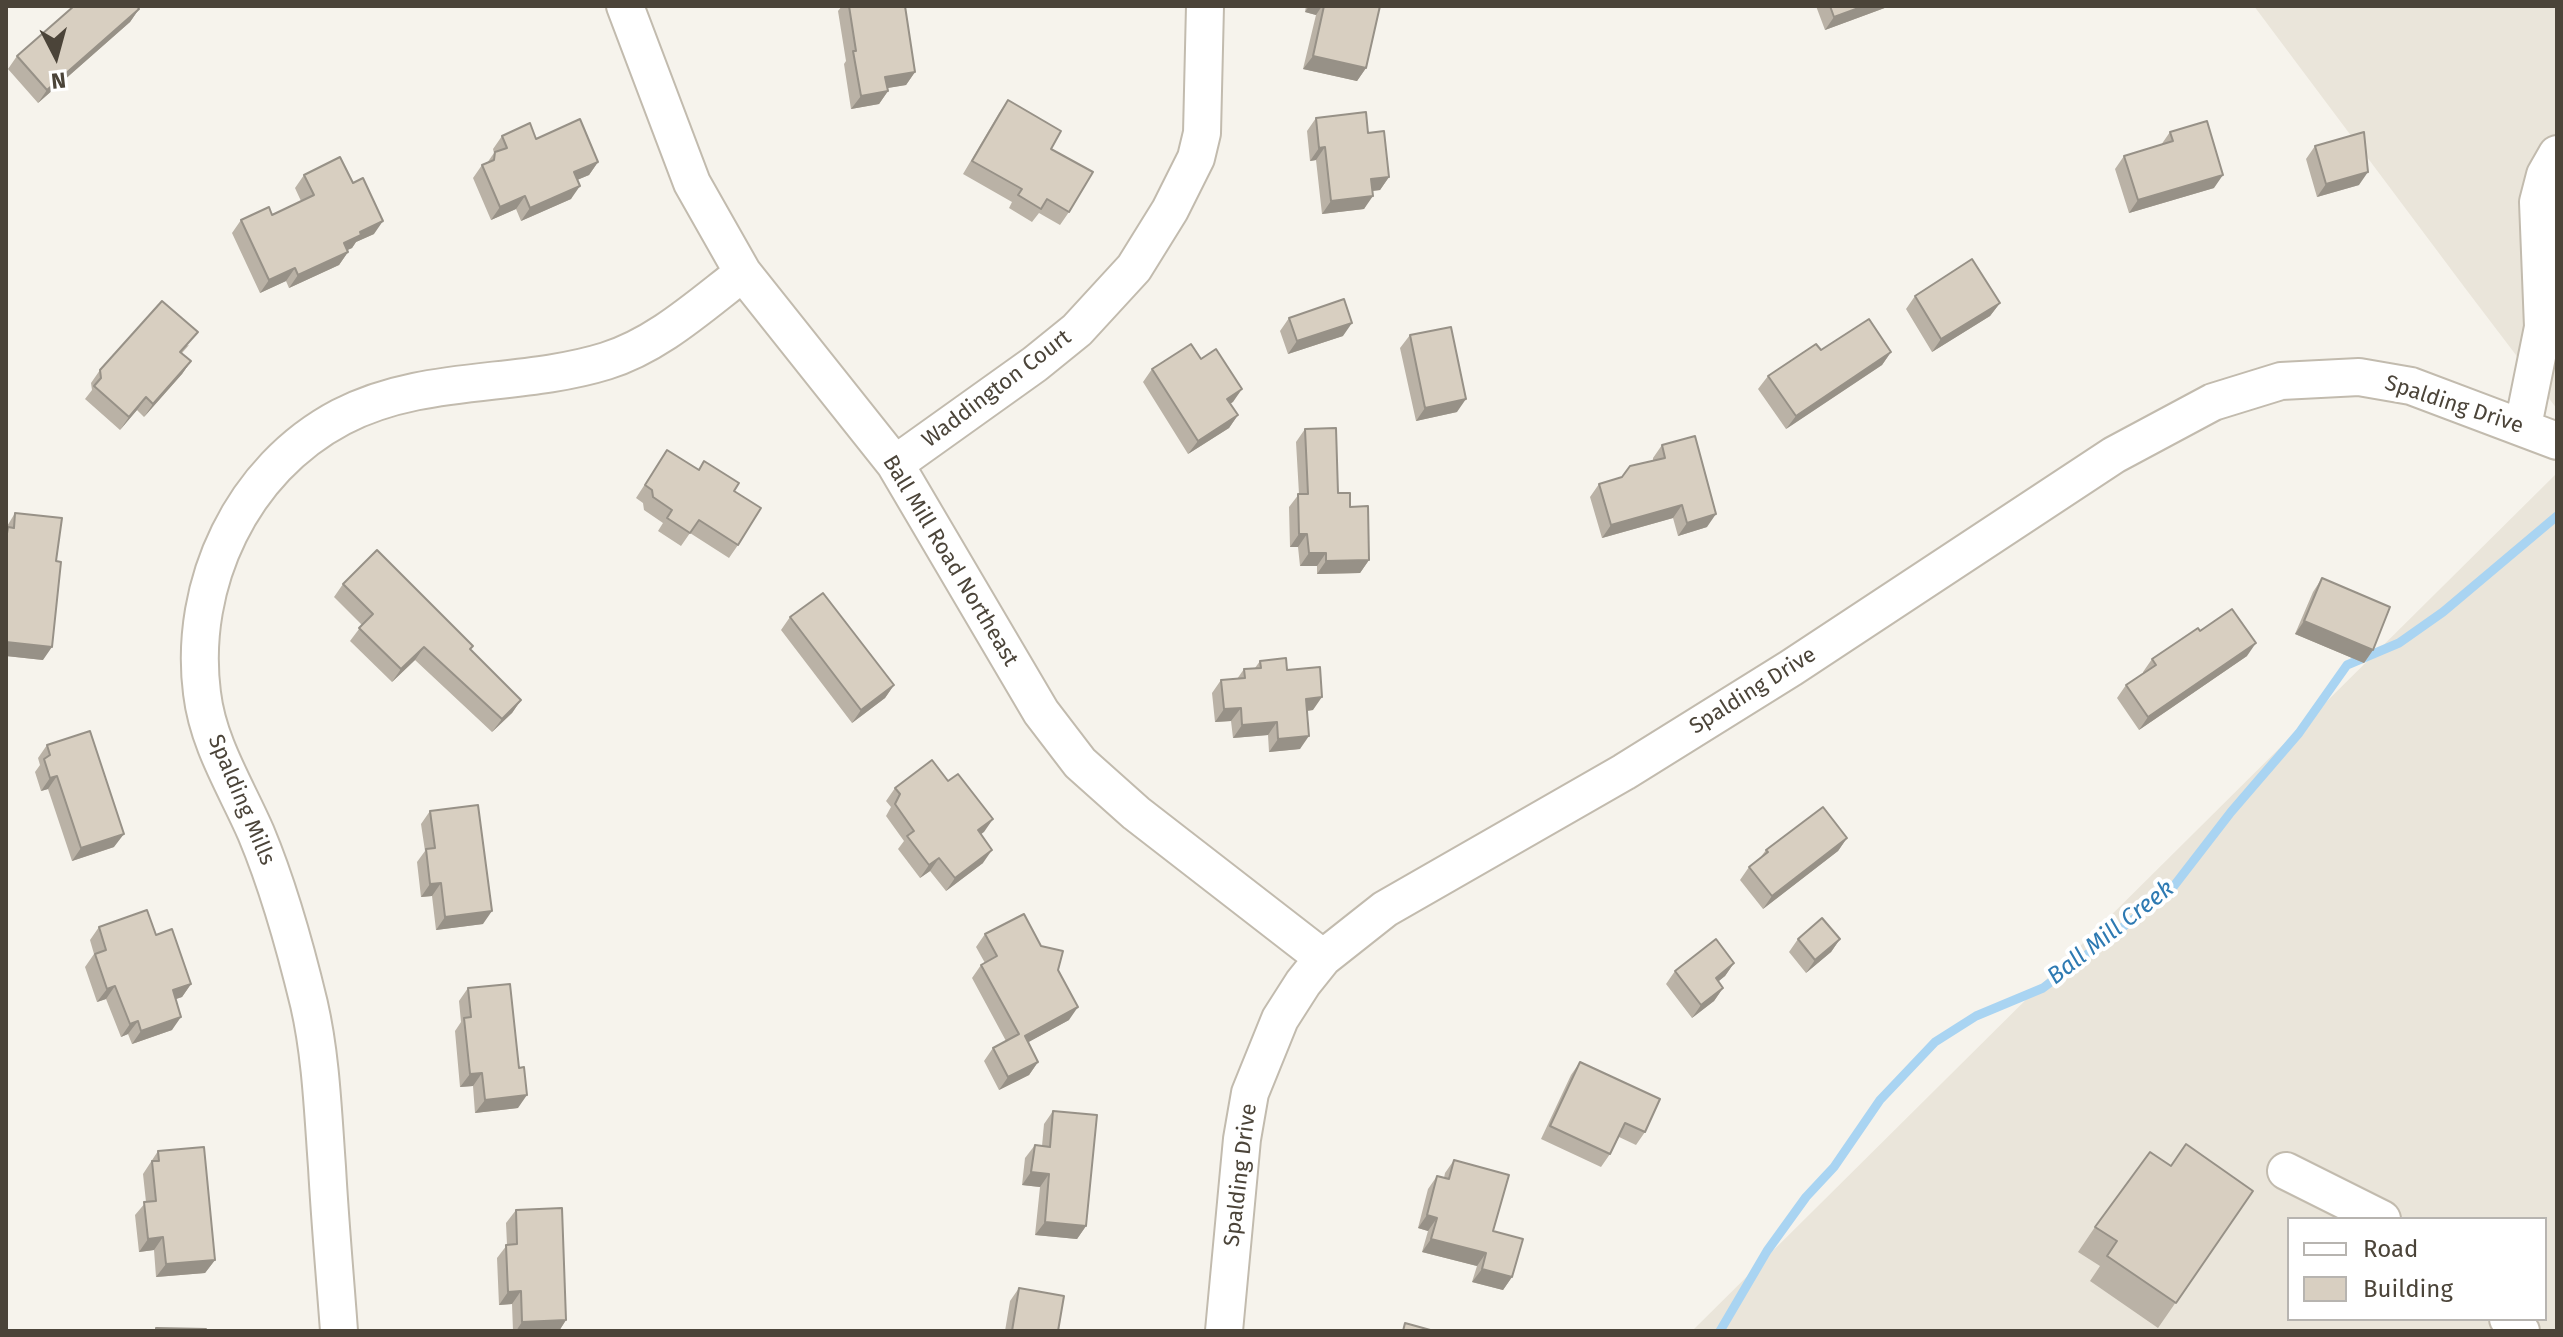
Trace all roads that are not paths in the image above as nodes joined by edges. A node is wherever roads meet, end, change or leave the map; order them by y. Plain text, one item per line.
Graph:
1 (625, 6) edge
2 (1205, 6) edge
3 (2557, 154) edge
4 (743, 273) junction
5 (2550, 328) edge
6 (2523, 426) junction
7 (2557, 441) edge
8 (895, 464) junction
9 (1323, 958) junction
10 (2286, 1171) dead end
11 (2378, 1217) edge
12 (339, 1331) edge
13 (1224, 1331) edge

1 - 4 street, Ball Mill Road Northeast
2 - 8 street, Waddington Court
3 - 5 street
4 - 8 street, Ball Mill Road Northeast
4 - 12 street, Spalding Mills
5 - 6 street
6 - 7 street, Spalding Drive
6 - 9 street, Spalding Drive
8 - 9 street, Ball Mill Road Northeast
9 - 13 street, Spalding Drive
10 - 11 street

